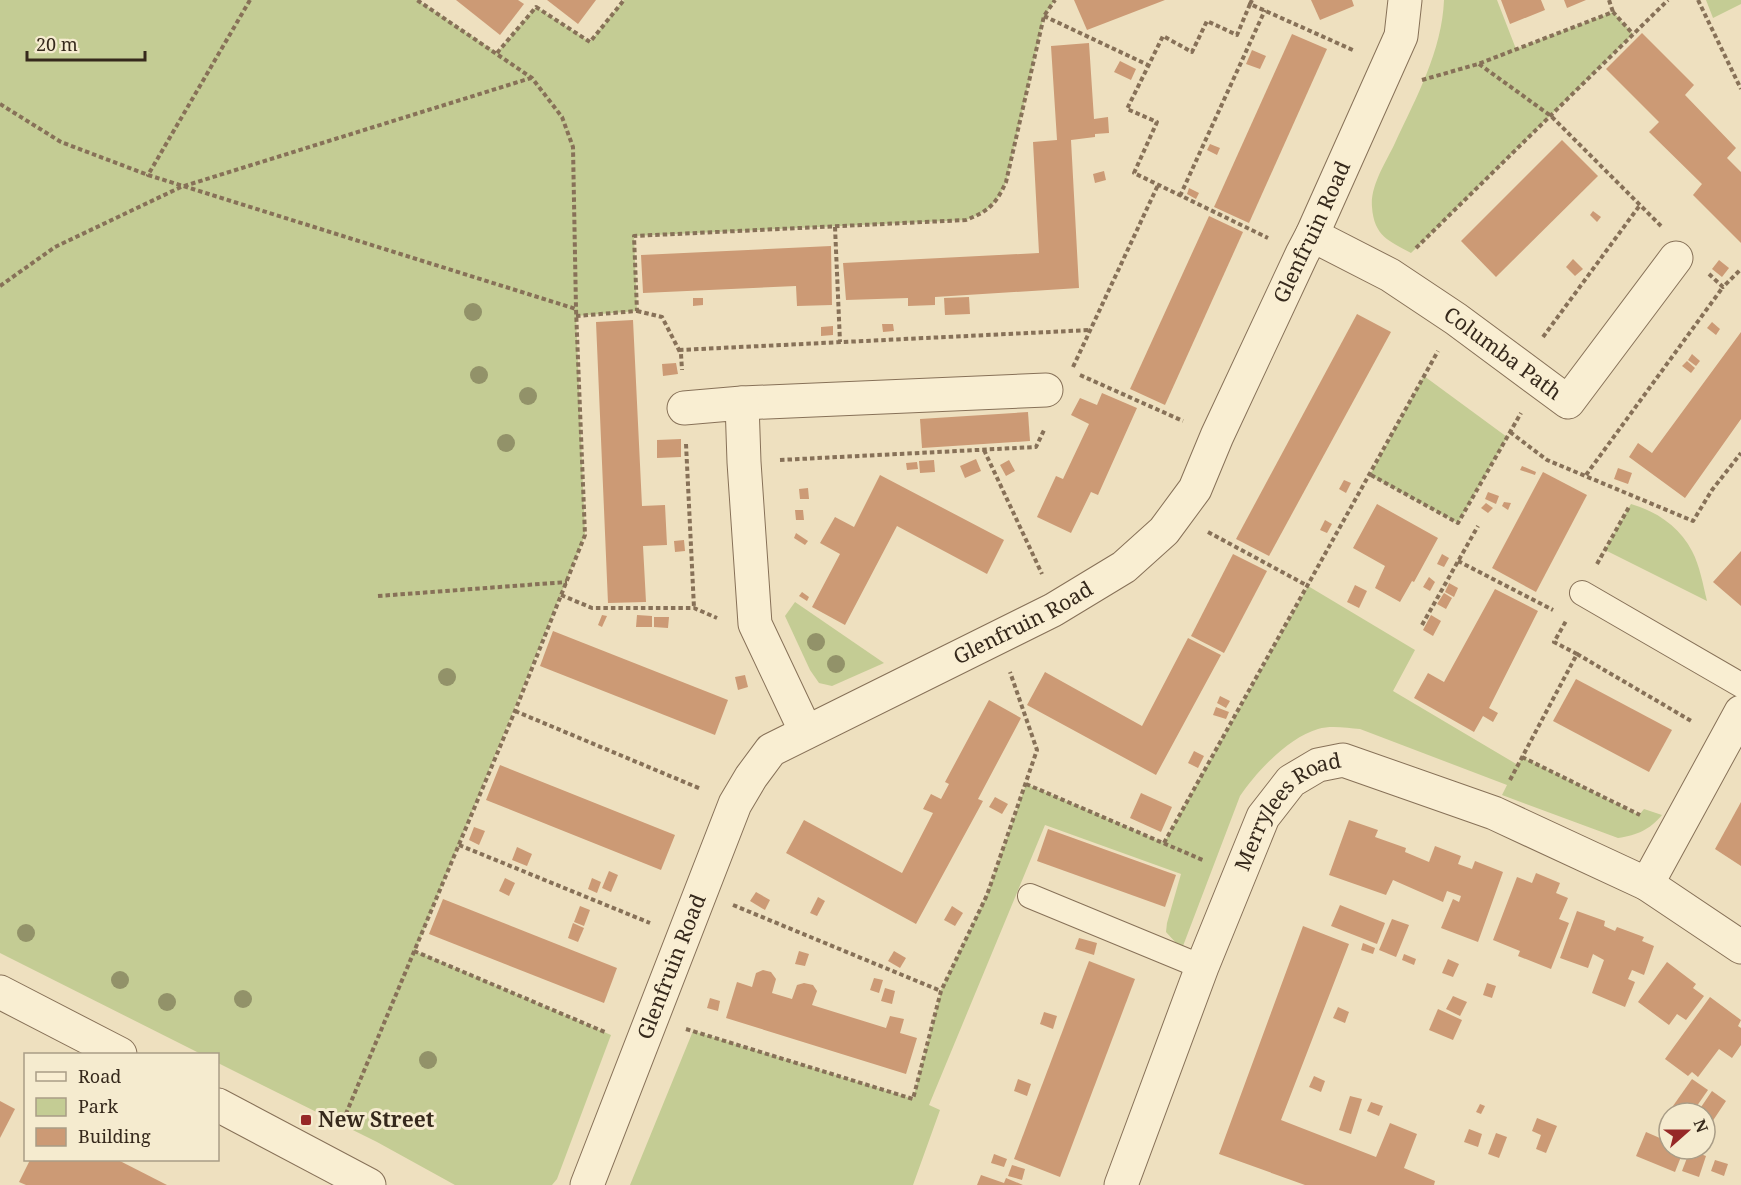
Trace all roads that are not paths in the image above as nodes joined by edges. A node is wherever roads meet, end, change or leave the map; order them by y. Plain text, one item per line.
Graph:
1 (1405, 0) edge
2 (1307, 244) junction
3 (1676, 258) road end
4 (1059, 380) road end
5 (742, 404) junction
6 (684, 408) road end
7 (1582, 592) road end
8 (1741, 685) edge
9 (1741, 711) edge
10 (806, 732) junction
11 (1647, 884) junction
12 (1030, 896) dead end
13 (1741, 947) edge
14 (1202, 967) junction
15 (0, 992) edge
16 (118, 1053) edge
17 (219, 1106) edge
18 (344, 1176) edge
19 (1128, 1183) edge
20 (588, 1185) edge

1 - 2 street, Glenfruin Road
2 - 3 street, Columba Path
2 - 10 street, Glenfruin Road
4 - 5 street
5 - 6 street
5 - 10 street
7 - 8 lane
9 - 11 street
10 - 20 street, Glenfruin Road
11 - 13 street, Merrylees Road
11 - 14 street, Merrylees Road
12 - 14 lane
14 - 19 street, Merrylees Road
15 - 16 street
17 - 18 street

